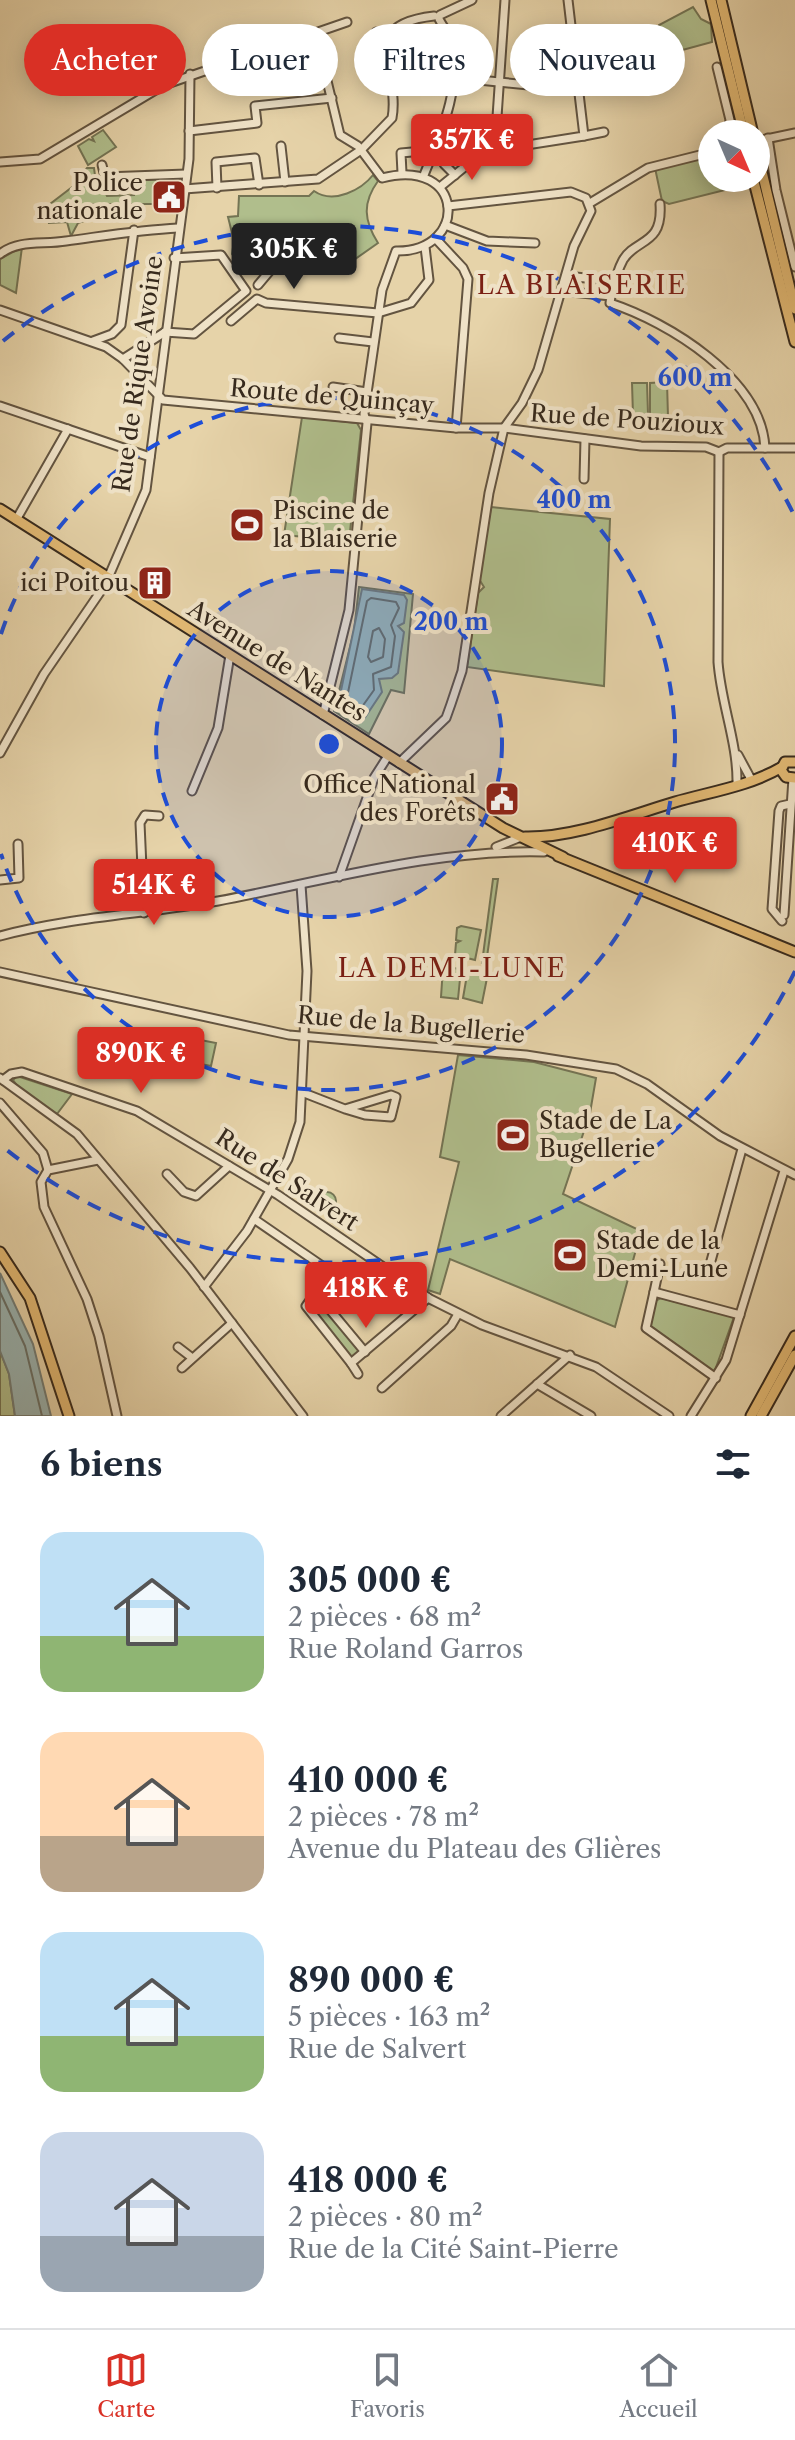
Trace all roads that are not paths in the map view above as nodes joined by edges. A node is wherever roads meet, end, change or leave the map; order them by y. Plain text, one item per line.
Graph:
1 (472, 0) edge
2 (505, 0) edge
3 (568, 0) edge
4 (711, 0) edge
5 (721, 0) edge
6 (438, 17) junction
7 (347, 22) dead end
8 (404, 24) edge
9 (442, 24) edge
10 (571, 24) edge
11 (338, 26) edge
12 (717, 67) dead end
13 (202, 70) edge
14 (190, 74) junction
15 (494, 82) edge
16 (500, 82) junction
17 (510, 83) edge
18 (389, 96) edge
19 (450, 96) edge
20 (579, 96) edge
21 (332, 98) joint
22 (730, 120) edge
23 (738, 120) edge
24 (750, 120) edge
25 (189, 131) junction
26 (604, 132) dead end
27 (795, 133) edge
28 (584, 136) junction
29 (770, 138) edge
30 (281, 146) dead end
31 (361, 150) junction
32 (770, 151) edge
33 (412, 152) dead end
34 (483, 152) junction
35 (698, 156) edge
36 (381, 159) dead end
37 (0, 162) edge
38 (444, 164) dead end
39 (102, 165) dead end
40 (372, 165) junction
41 (402, 173) junction
42 (186, 174) junction
43 (424, 175) junction
44 (455, 175) junction
45 (285, 182) junction
46 (259, 185) junction
47 (440, 187) junction
48 (217, 188) junction
49 (184, 189) junction
50 (757, 192) edge
51 (767, 192) edge
52 (590, 203) junction
53 (660, 204) dead end
54 (448, 206) junction
55 (466, 221) dead end
56 (445, 225) junction
57 (178, 228) junction
58 (134, 230) junction
59 (464, 232) junction
60 (436, 239) junction
61 (535, 243) dead end
62 (425, 247) junction
63 (0, 254) edge
64 (174, 258) junction
65 (274, 266) dead end
66 (795, 267) edge
67 (566, 276) junction
68 (615, 281) junction
69 (258, 285) dead end
70 (561, 291) junction
71 (611, 296) junction
72 (795, 309) edge
73 (0, 310) edge
74 (378, 313) junction
75 (231, 321) dead end
76 (165, 332) junction
77 (339, 338) dead end
78 (93, 341) junction
79 (373, 342) junction
80 (795, 342) edge
81 (123, 359) junction
82 (333, 387) dead end
83 (367, 392) junction
84 (157, 397) junction
85 (0, 406) edge
86 (364, 420) junction
87 (456, 428) junction
88 (504, 428) junction
89 (68, 429) junction
90 (585, 439) junction
91 (765, 448) junction
92 (795, 448) edge
93 (719, 452) junction
94 (150, 457) junction
95 (584, 479) dead end
96 (0, 509) edge
97 (16, 520) junction
98 (107, 578) junction
99 (230, 655) junction
100 (323, 715) junction
101 (0, 753) edge
102 (736, 753) junction
103 (388, 756) junction
104 (795, 762) edge
105 (399, 763) junction
106 (788, 775) edge
107 (752, 781) junction
108 (737, 785) junction
109 (192, 791) dead end
110 (159, 816) dead end
111 (521, 837) junction
112 (545, 838) junction
113 (18, 844) dead end
114 (534, 844) junction
115 (511, 849) junction
116 (482, 851) junction
117 (544, 852) junction
118 (563, 857) junction
119 (339, 877) junction
120 (0, 880) edge
121 (301, 885) junction
122 (144, 913) junction
123 (783, 918) dead end
124 (0, 936) edge
125 (795, 952) edge
126 (0, 972) edge
127 (303, 1036) junction
128 (2, 1079) edge
129 (304, 1093) junction
130 (0, 1103) edge
131 (345, 1109) junction
132 (742, 1149) junction
133 (98, 1160) junction
134 (229, 1166) junction
135 (48, 1170) junction
136 (784, 1171) junction
137 (167, 1174) dead end
138 (795, 1175) edge
139 (270, 1190) junction
140 (254, 1219) junction
141 (0, 1252) edge
142 (660, 1264) dead end
143 (709, 1268) dead end
144 (204, 1287) junction
145 (654, 1292) junction
146 (316, 1293) junction
147 (428, 1298) junction
148 (458, 1314) junction
149 (740, 1315) junction
150 (232, 1323) junction
151 (795, 1336) edge
152 (178, 1347) dead end
153 (365, 1352) junction
154 (570, 1355) junction
155 (795, 1355) edge
156 (191, 1357) junction
157 (351, 1363) junction
158 (182, 1368) dead end
159 (358, 1374) dead end
160 (716, 1378) junction
161 (537, 1384) junction
162 (382, 1388) dead end
163 (510, 1413) edge
164 (69, 1416) edge
165 (117, 1416) edge
166 (303, 1416) edge
167 (501, 1416) edge
168 (591, 1416) edge
169 (669, 1416) edge
170 (691, 1416) edge
171 (751, 1416) edge
172 (761, 1416) edge

1 - 6 street
2 - 16 street
3 - 10 street
4 - 23 main road
5 - 24 main road
6 - 8 street
6 - 9 street
7 - 11 street
12 - 22 street
13 - 14 street
14 - 25 street, Rue de Rique Avoine
14 - 37 street
15 - 16 street
16 - 17 street
16 - 34 street
18 - 31 street
19 - 43 street
20 - 28 street
21 - 25 street
21 - 31 street
25 - 42 street, Rue de Rique Avoine
26 - 28 street
27 - 29 street
28 - 34 street
30 - 45 street
31 - 40 street
31 - 45 street
32 - 66 street
33 - 41 street
34 - 44 street
35 - 52 street
36 - 40 street
38 - 44 street
39 - 42 street
40 - 41 street
41 - 43 street
42 - 49 street, Rue de Rique Avoine
43 - 47 street
44 - 47 street
45 - 46 street
46 - 48 street
46 - 48 street
47 - 54 street
48 - 49 street
49 - 57 street, Rue de Rique Avoine
50 - 80 main road
51 - 72 main road
52 - 54 street
52 - 67 street
53 - 68 street
54 - 56 street
55 - 59 street
56 - 59 street
56 - 60 street
57 - 58 street
57 - 64 street, Rue de Rique Avoine
58 - 63 street
58 - 78 street
59 - 61 street
60 - 62 street
60 - 87 street
62 - 74 street
62 - 74 street
64 - 76 street, Rue de Rique Avoine
64 - 76 street
65 - 69 street
67 - 68 street
67 - 70 street
68 - 71 street
70 - 71 street
70 - 88 street
71 - 91 street
73 - 78 street
74 - 75 street
74 - 79 street
76 - 81 street
76 - 84 street, Rue de Rique Avoine
77 - 79 street
78 - 81 street
79 - 83 street
81 - 84 street
82 - 83 street
83 - 86 street
84 - 86 street, Route de Quinçay
84 - 94 street, Rue de Rique Avoine
85 - 89 street
86 - 87 street, Route de Quinçay
86 - 100 street
87 - 88 street, Route de Quinçay
88 - 90 street, Rue de Pouzioux
88 - 105 street
89 - 94 street
89 - 97 street
90 - 93 street, Rue de Pouzioux
90 - 95 street
91 - 92 street, Rue de Pouzioux
91 - 93 street, Rue de Pouzioux
93 - 102 street
94 - 98 street, Rue de Rique Avoine
96 - 97 main road, Avenue de Nantes
97 - 98 main road, Avenue de Nantes
98 - 99 main road, Avenue de Nantes
98 - 101 street, Rue de Rique Avoine
99 - 100 main road, Avenue de Nantes
99 - 109 street
100 - 103 main road, Avenue de Nantes
102 - 107 street
102 - 108 street
103 - 105 main road, Avenue de Nantes
103 - 119 street
104 - 106 main road
105 - 111 main road, Avenue de Nantes
106 - 107 main road
106 - 123 street
107 - 108 main road
108 - 112 main road
110 - 122 street
111 - 112 main road
111 - 114 main road, Avenue de Nantes
111 - 116 street
112 - 114 main road
113 - 120 street
114 - 115 street
114 - 117 main road
114 - 118 main road
115 - 116 street
115 - 117 street
116 - 119 street
117 - 118 main road
118 - 125 main road
119 - 121 street
121 - 122 street
121 - 127 street
122 - 124 street
126 - 127 street, Rue de la Bugellerie
127 - 129 street
127 - 132 street, Rue de la Bugellerie
128 - 133 street
128 - 134 street, Rue de Salvert
129 - 131 street
129 - 139 street
130 - 135 street
131 - 131 street
132 - 136 street, Rue de la Bugellerie
132 - 143 street
133 - 135 street
133 - 144 street
134 - 137 street
134 - 139 street, Rue de Salvert
135 - 165 street
136 - 138 street, Rue de la Bugellerie
136 - 149 street
139 - 140 street
139 - 147 street, Rue de Salvert
140 - 144 street
140 - 146 street
141 - 164 main road
142 - 145 street
144 - 150 street
145 - 149 street
145 - 160 street
146 - 153 street
146 - 157 street
147 - 148 street, Rue de Salvert
147 - 153 street
148 - 154 street, Rue de Salvert
148 - 162 street
149 - 160 street
150 - 156 street
150 - 166 street
151 - 171 main road
152 - 156 street
153 - 157 street
154 - 161 street
154 - 169 street, Rue de Salvert
155 - 172 main road
156 - 158 street
157 - 159 street
160 - 170 street
161 - 163 street
161 - 168 street
163 - 167 street

